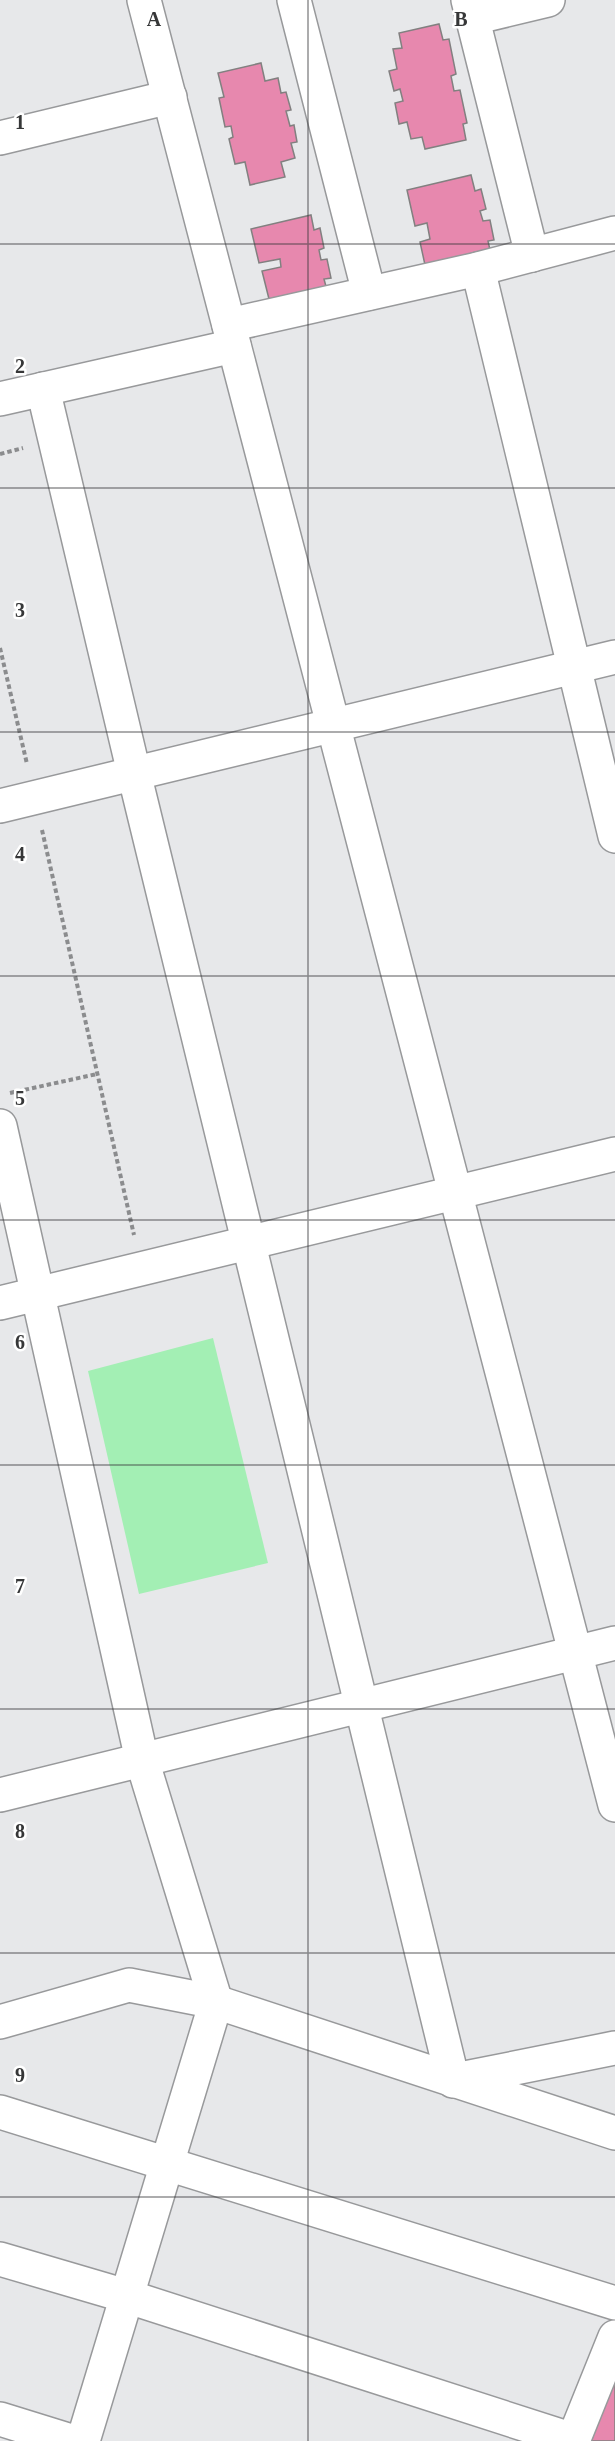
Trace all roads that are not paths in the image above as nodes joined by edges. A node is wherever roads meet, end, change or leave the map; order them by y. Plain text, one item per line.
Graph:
1 (144, 0) edge
2 (294, 0) edge
3 (548, 0) edge
4 (470, 9) edge
5 (170, 97) junction
6 (0, 138) edge
7 (615, 233) edge
8 (532, 255) junction
9 (478, 269) junction
10 (369, 293) junction
11 (231, 335) junction
12 (43, 389) junction
13 (0, 399) edge
14 (615, 657) edge
15 (575, 667) junction
16 (333, 725) junction
17 (134, 773) junction
18 (0, 806) edge
19 (615, 836) edge
20 (0, 1126) edge
21 (615, 1154) edge
22 (455, 1193) junction
23 (249, 1243) junction
24 (38, 1294) junction
25 (0, 1303) edge
26 (615, 1642) edge
27 (575, 1653) junction
28 (361, 1706) junction
29 (142, 1760) junction
30 (0, 1795) edge
31 (615, 1805) edge
32 (216, 2002) junction
33 (0, 2022) edge
34 (615, 2048) edge
35 (453, 2081) junction
36 (0, 2112) edge
37 (615, 2133) edge
38 (166, 2164) junction
39 (0, 2259) edge
40 (126, 2296) junction
41 (615, 2303) edge
42 (615, 2337) edge
43 (0, 2419) edge
44 (70, 2441) edge
45 (83, 2441) edge
46 (573, 2441) edge

1 - 5 street
2 - 10 street
3 - 4 street
4 - 8 street
5 - 6 street
5 - 11 street
7 - 8 street
8 - 9 street
9 - 10 street
9 - 15 street
10 - 11 street
11 - 12 street
11 - 16 street
12 - 13 street
12 - 17 street
14 - 15 street
15 - 16 street
15 - 19 street
16 - 17 street
16 - 22 street
17 - 18 street
17 - 23 street
20 - 24 street
21 - 22 street
22 - 23 street
22 - 27 street
23 - 24 street
23 - 28 street
24 - 25 street
24 - 29 street
26 - 27 street
27 - 28 street
27 - 31 street
28 - 29 street
28 - 35 street
29 - 30 street
29 - 32 street
32 - 33 street
32 - 35 street
32 - 38 street
34 - 35 street
35 - 37 street
36 - 38 street
38 - 40 street
38 - 41 street
39 - 40 street
40 - 45 street
40 - 46 street
42 - 46 street
43 - 44 street

